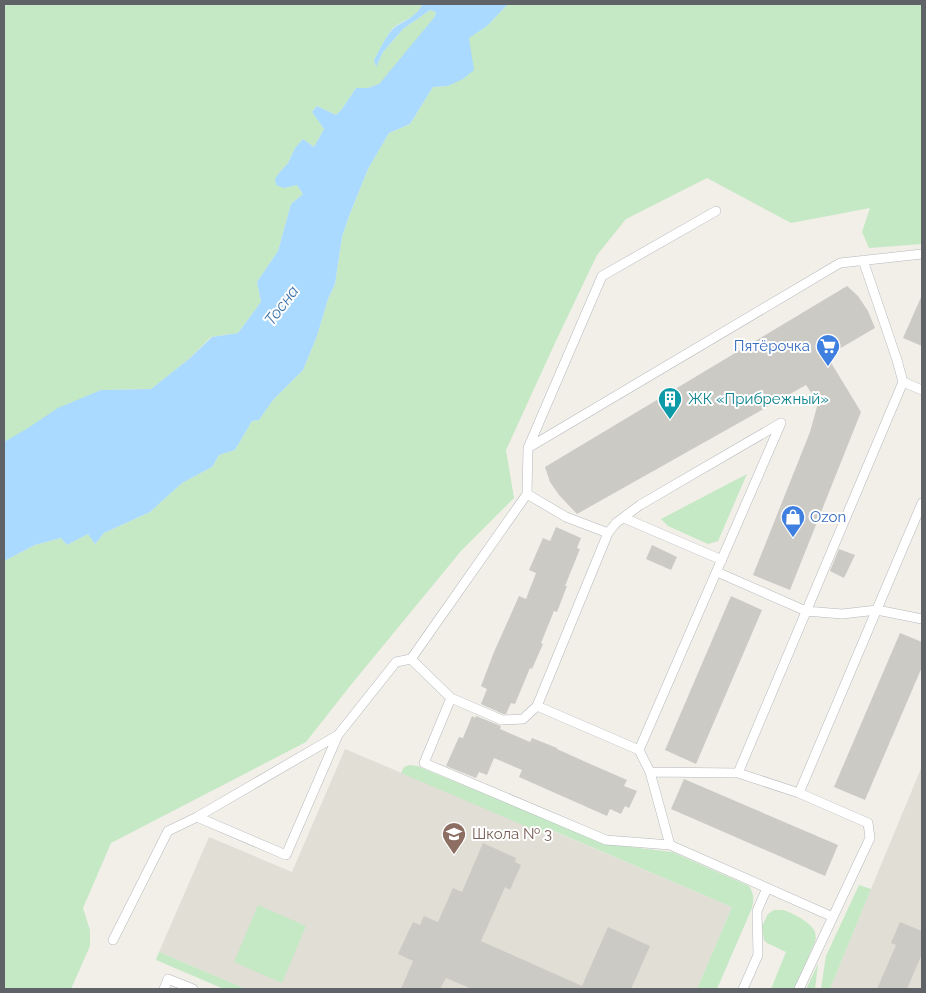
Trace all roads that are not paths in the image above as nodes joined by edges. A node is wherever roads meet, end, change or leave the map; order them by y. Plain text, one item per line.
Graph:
1 (716, 211) dead end
2 (922, 254) edge
3 (863, 260) junction
4 (903, 382) junction
5 (922, 390) edge
6 (528, 448) junction
7 (527, 494) junction
8 (922, 503) edge
9 (624, 518) junction
10 (608, 534) junction
11 (722, 560) junction
12 (716, 572) junction
13 (877, 610) junction
14 (806, 611) junction
15 (922, 619) edge
16 (411, 660) junction
17 (451, 698) junction
18 (537, 706) junction
19 (338, 735) junction
20 (639, 750) junction
21 (650, 772) junction
22 (738, 773) junction
23 (799, 793) junction
24 (197, 817) junction
25 (670, 845) junction
26 (766, 888) junction
27 (833, 917) junction
28 (113, 940) dead end
29 (164, 989) edge
30 (193, 989) edge
31 (743, 989) edge
32 (800, 989) edge

1 - 6 lane
2 - 3 lane
3 - 4 lane
3 - 6 lane
4 - 5 lane
4 - 14 lane
6 - 7 lane
7 - 10 lane
7 - 16 lane
8 - 13 lane
9 - 10 lane
9 - 11 lane
9 - 11 lane
10 - 18 lane
11 - 12 lane
12 - 14 lane
12 - 20 lane
13 - 14 lane
13 - 15 lane
13 - 23 lane
14 - 22 lane
16 - 17 lane
16 - 19 lane
17 - 18 lane
17 - 25 lane
18 - 20 lane
19 - 24 lane
19 - 24 lane
20 - 21 lane
21 - 22 lane
21 - 25 lane
22 - 23 lane
23 - 27 lane
24 - 28 lane
25 - 26 lane
26 - 27 lane
26 - 31 lane
27 - 32 lane
29 - 30 lane

